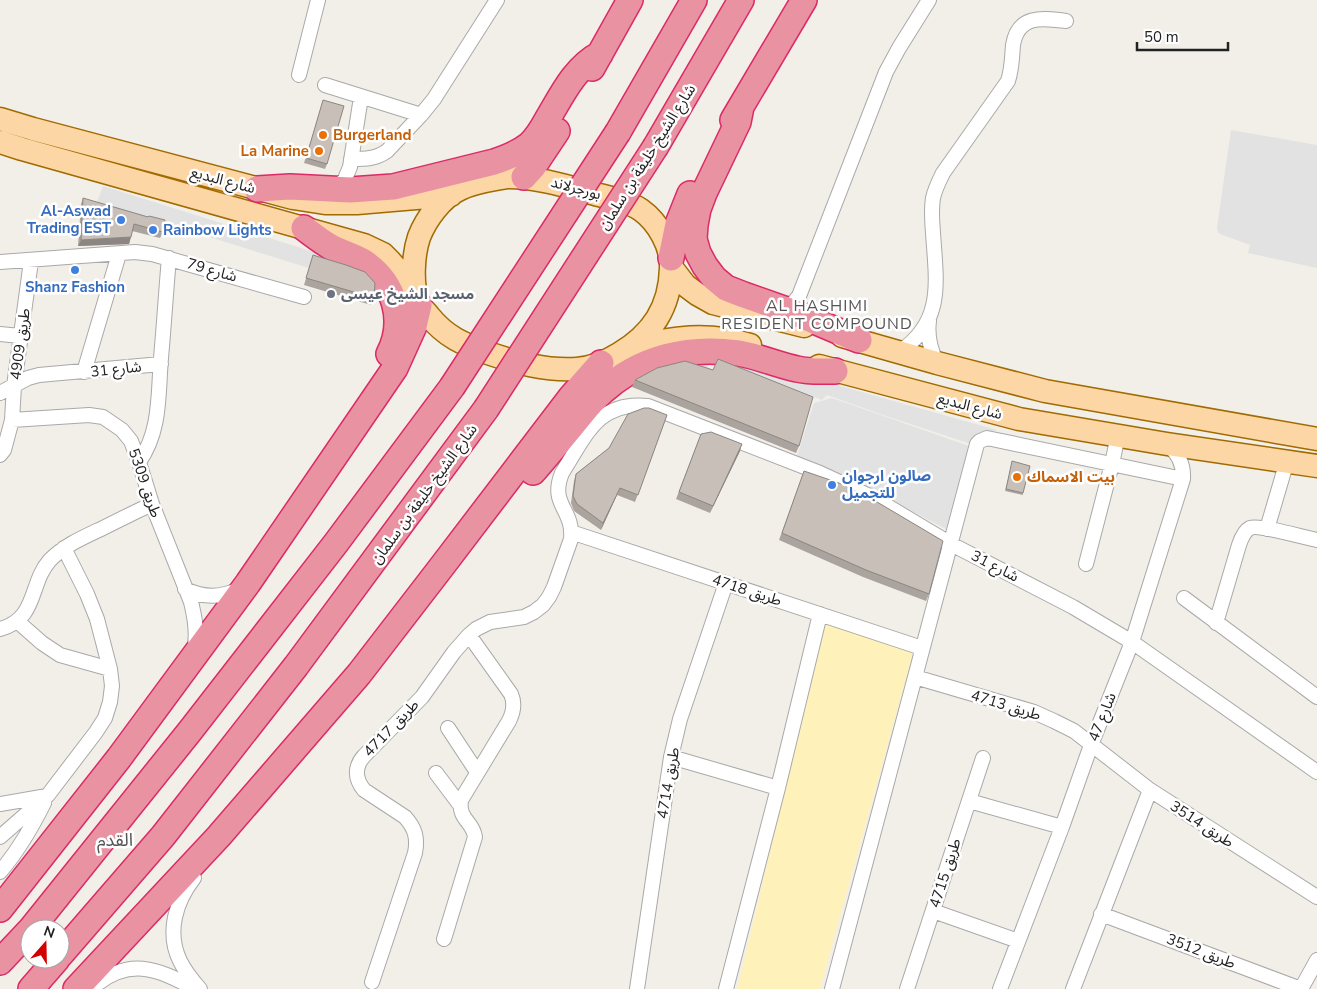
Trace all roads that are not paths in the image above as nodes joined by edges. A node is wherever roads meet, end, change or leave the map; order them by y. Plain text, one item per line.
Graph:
1 (318, 0) edge
2 (496, 0) edge
3 (630, 0) edge
4 (694, 0) edge
5 (741, 0) edge
6 (804, 0) edge
7 (928, 0) edge
8 (1066, 21) dead end
9 (600, 54) junction
10 (299, 75) dead end
11 (325, 85) dead end
12 (361, 96) junction
13 (740, 107) junction
14 (421, 115) junction
15 (0, 118) edge
16 (0, 142) edge
17 (351, 163) junction
18 (524, 177) junction
19 (258, 189) junction
20 (336, 189) junction
21 (370, 189) junction
22 (451, 195) junction
23 (304, 228) junction
24 (119, 254) junction
25 (169, 258) junction
26 (31, 261) junction
27 (0, 262) edge
28 (671, 263) junction
29 (304, 297) dead end
30 (417, 298) junction
31 (794, 307) junction
32 (929, 318) junction
33 (0, 334) edge
34 (20, 336) junction
35 (859, 340) junction
36 (627, 349) junction
37 (899, 352) junction
38 (937, 363) junction
39 (161, 364) junction
40 (601, 364) junction
41 (835, 371) junction
42 (84, 372) junction
43 (14, 386) junction
44 (0, 393) edge
45 (1019, 419) junction
46 (12, 420) junction
47 (357, 425) junction
48 (1118, 435) junction
49 (1317, 439) edge
50 (1014, 444) junction
51 (1167, 444) junction
52 (0, 455) edge
53 (1287, 461) junction
54 (139, 462) junction
55 (1112, 464) junction
56 (1317, 466) edge
57 (1183, 479) junction
58 (152, 504) junction
59 (1267, 529) junction
60 (572, 532) junction
61 (1317, 540) edge
62 (951, 544) junction
63 (64, 548) junction
64 (1086, 564) dead end
65 (443, 565) junction
66 (248, 583) junction
67 (726, 583) junction
68 (185, 589) junction
69 (1184, 598) dead end
70 (820, 614) junction
71 (17, 621) junction
72 (1216, 623) junction
73 (0, 629) edge
74 (469, 635) junction
75 (1132, 642) junction
76 (922, 648) junction
77 (192, 659) junction
78 (110, 669) junction
79 (915, 677) junction
80 (1317, 697) edge
81 (448, 728) dead end
82 (1091, 746) junction
83 (672, 757) junction
84 (983, 758) dead end
85 (436, 772) dead end
86 (477, 772) junction
87 (1317, 772) edge
88 (778, 788) junction
89 (1150, 790) junction
90 (48, 796) junction
91 (969, 801) junction
92 (0, 804) edge
93 (460, 806) junction
94 (1062, 826) junction
95 (219, 836) junction
96 (0, 837) edge
97 (0, 872) edge
98 (1317, 897) edge
99 (0, 909) edge
100 (933, 911) junction
101 (1101, 914) junction
102 (38, 919) edge
103 (444, 939) dead end
104 (20, 940) edge
105 (1018, 941) junction
106 (70, 943) edge
107 (1317, 960) edge
108 (0, 962) edge
109 (48, 969) edge
110 (372, 982) dead end
111 (31, 989) edge
112 (76, 989) edge
113 (91, 989) edge
114 (195, 989) edge
115 (200, 989) edge
116 (637, 989) edge
117 (726, 989) edge
118 (832, 989) edge
119 (907, 989) edge
120 (1000, 989) edge
121 (1073, 989) edge
122 (1301, 989) edge

1 - 10 street
2 - 14 street
3 - 9 highway
4 - 102 highway, bridge
5 - 106 highway, شارع الشيخ خليفة بن سلمان, bridge
6 - 13 highway
7 - 31 street
8 - 32 street
9 - 18 highway
9 - 21 highway
11 - 12 street
12 - 14 street
12 - 17 street
13 - 28 highway
13 - 31 highway
14 - 17 street
15 - 19 main road, شارع البديع
16 - 23 main road, شارع البديع
17 - 20 street
17 - 21 street
18 - 22 main road, بورجرلاند
18 - 28 main road, بورجرلاند
19 - 20 highway
19 - 22 main road, شارع البديع
20 - 21 highway
22 - 30 main road, بورجرلاند
23 - 30 main road, شارع البديع
23 - 47 highway
24 - 25 street, شارع 79
24 - 26 street, شارع 79
24 - 42 street
25 - 29 street, شارع 79
25 - 39 street, شارع 31
26 - 27 street, شارع 79
26 - 34 street, طريق 4909
28 - 35 main road
28 - 36 main road, بورجرلاند
30 - 40 main road, بورجرلاند
30 - 47 highway
31 - 35 highway
32 - 37 street
32 - 38 street
33 - 34 street
34 - 43 street, طريق 4909
35 - 37 main road
36 - 40 main road, بورجرلاند
36 - 41 main road, شارع البديع
37 - 38 main road
38 - 49 main road
39 - 42 street, شارع 31
39 - 54 street
40 - 65 highway
41 - 45 main road, شارع البديع
41 - 65 highway
42 - 43 street, شارع 31
43 - 44 street, شارع 31
43 - 46 street, طريق 4909
45 - 48 main road, شارع البديع
45 - 50 street
46 - 52 street, طريق 4909
46 - 54 street, طريق 5309
47 - 66 highway
48 - 51 main road, شارع البديع
48 - 55 street
50 - 55 street
50 - 62 street
51 - 53 main road, شارع البديع
51 - 57 street
53 - 56 main road, شارع البديع
53 - 59 street
54 - 58 street, طريق 5309
55 - 57 street
55 - 64 street
57 - 75 street, شارع 47
58 - 63 street
58 - 68 street, طريق 5309
59 - 61 street
59 - 72 street
60 - 62 street, شارع 31
60 - 67 street, طريق 4718
60 - 74 street, طريق 4717
62 - 75 street, شارع 31
62 - 76 street
63 - 71 street
63 - 78 street
65 - 95 highway
66 - 68 street
66 - 77 highway
67 - 70 street, طريق 4718
67 - 83 street, طريق 4714
68 - 77 street, طريق 5309
69 - 72 street
70 - 76 street, طريق 4718
70 - 88 street
71 - 73 street
71 - 78 street
72 - 80 street
74 - 86 street
74 - 110 street, طريق 4717
75 - 82 street, شارع 47
75 - 87 street, شارع 31
76 - 79 street
77 - 99 highway
78 - 90 street
79 - 82 street, طريق 4713
79 - 118 street
81 - 86 street
82 - 89 street, طريق 3514
82 - 94 street, شارع 47
83 - 88 street
83 - 116 street, طريق 4714
84 - 91 street, طريق 4715
85 - 93 street
86 - 93 street
88 - 117 street
89 - 98 street, طريق 3514
89 - 101 street
90 - 92 street
90 - 96 street
90 - 97 street
91 - 94 street
91 - 100 street, طريق 4715
93 - 103 street
94 - 105 street, شارع 47
95 - 112 highway
95 - 115 street
100 - 105 street
100 - 119 street, طريق 4715
101 - 121 street
101 - 122 street, طريق 3512
104 - 108 highway
105 - 120 street, شارع 47
107 - 122 street, طريق 3512
109 - 111 highway
113 - 114 street

